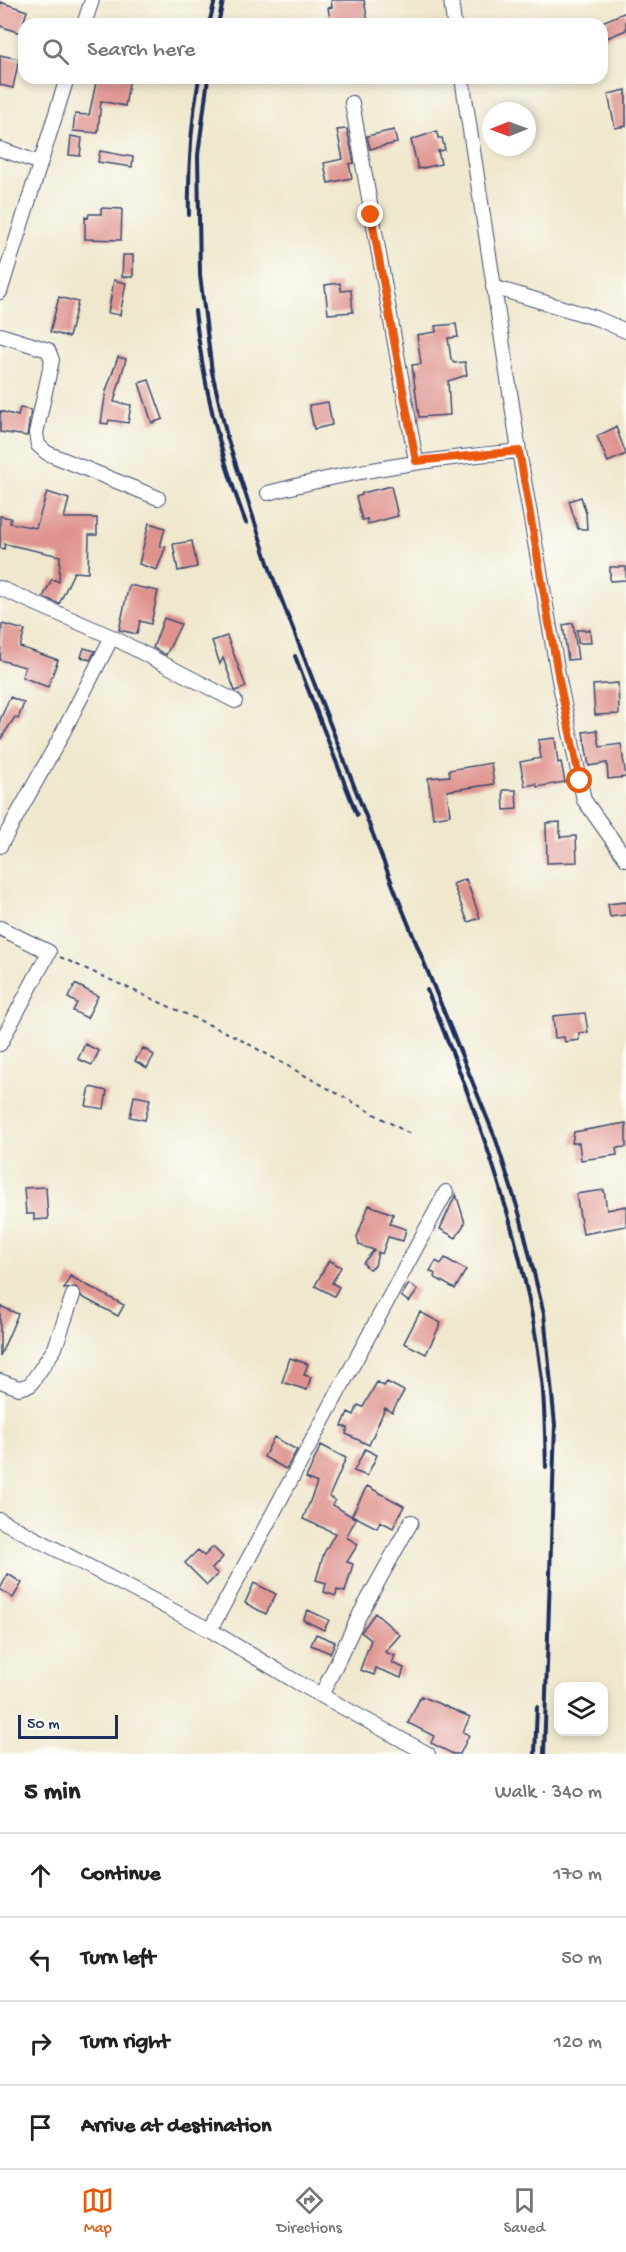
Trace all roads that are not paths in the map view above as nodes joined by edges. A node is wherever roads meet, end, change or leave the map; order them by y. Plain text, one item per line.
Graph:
1 (92, 0) edge
2 (451, 0) edge
3 (86, 18) edge
4 (453, 18) edge
5 (65, 84) edge
6 (463, 84) edge
7 (352, 103) dead end
8 (0, 149) edge
9 (40, 163) junction
10 (493, 286) junction
11 (0, 292) edge
12 (626, 331) edge
13 (0, 335) edge
14 (519, 451) junction
15 (416, 461) junction
16 (268, 493) dead end
17 (158, 498) dead end
18 (0, 588) edge
19 (112, 637) junction
20 (235, 701) dead end
21 (0, 846) edge
22 (626, 859) edge
23 (0, 928) edge
24 (0, 1044) edge
25 (446, 1192) dead end
26 (73, 1295) dead end
27 (0, 1380) edge
28 (0, 1520) edge
29 (411, 1522) dead end
30 (210, 1630) junction
31 (322, 1694) junction
32 (428, 1754) edge

1 - 3 street
2 - 4 street
5 - 9 street
6 - 10 street
7 - 15 street
8 - 9 street
9 - 11 street
10 - 12 street
10 - 14 street
13 - 17 street
14 - 15 street
14 - 22 street
15 - 16 street
18 - 19 street
19 - 20 street
19 - 21 street
23 - 24 street
25 - 30 street
26 - 27 street
28 - 30 street
29 - 31 street
30 - 31 street
31 - 32 street

